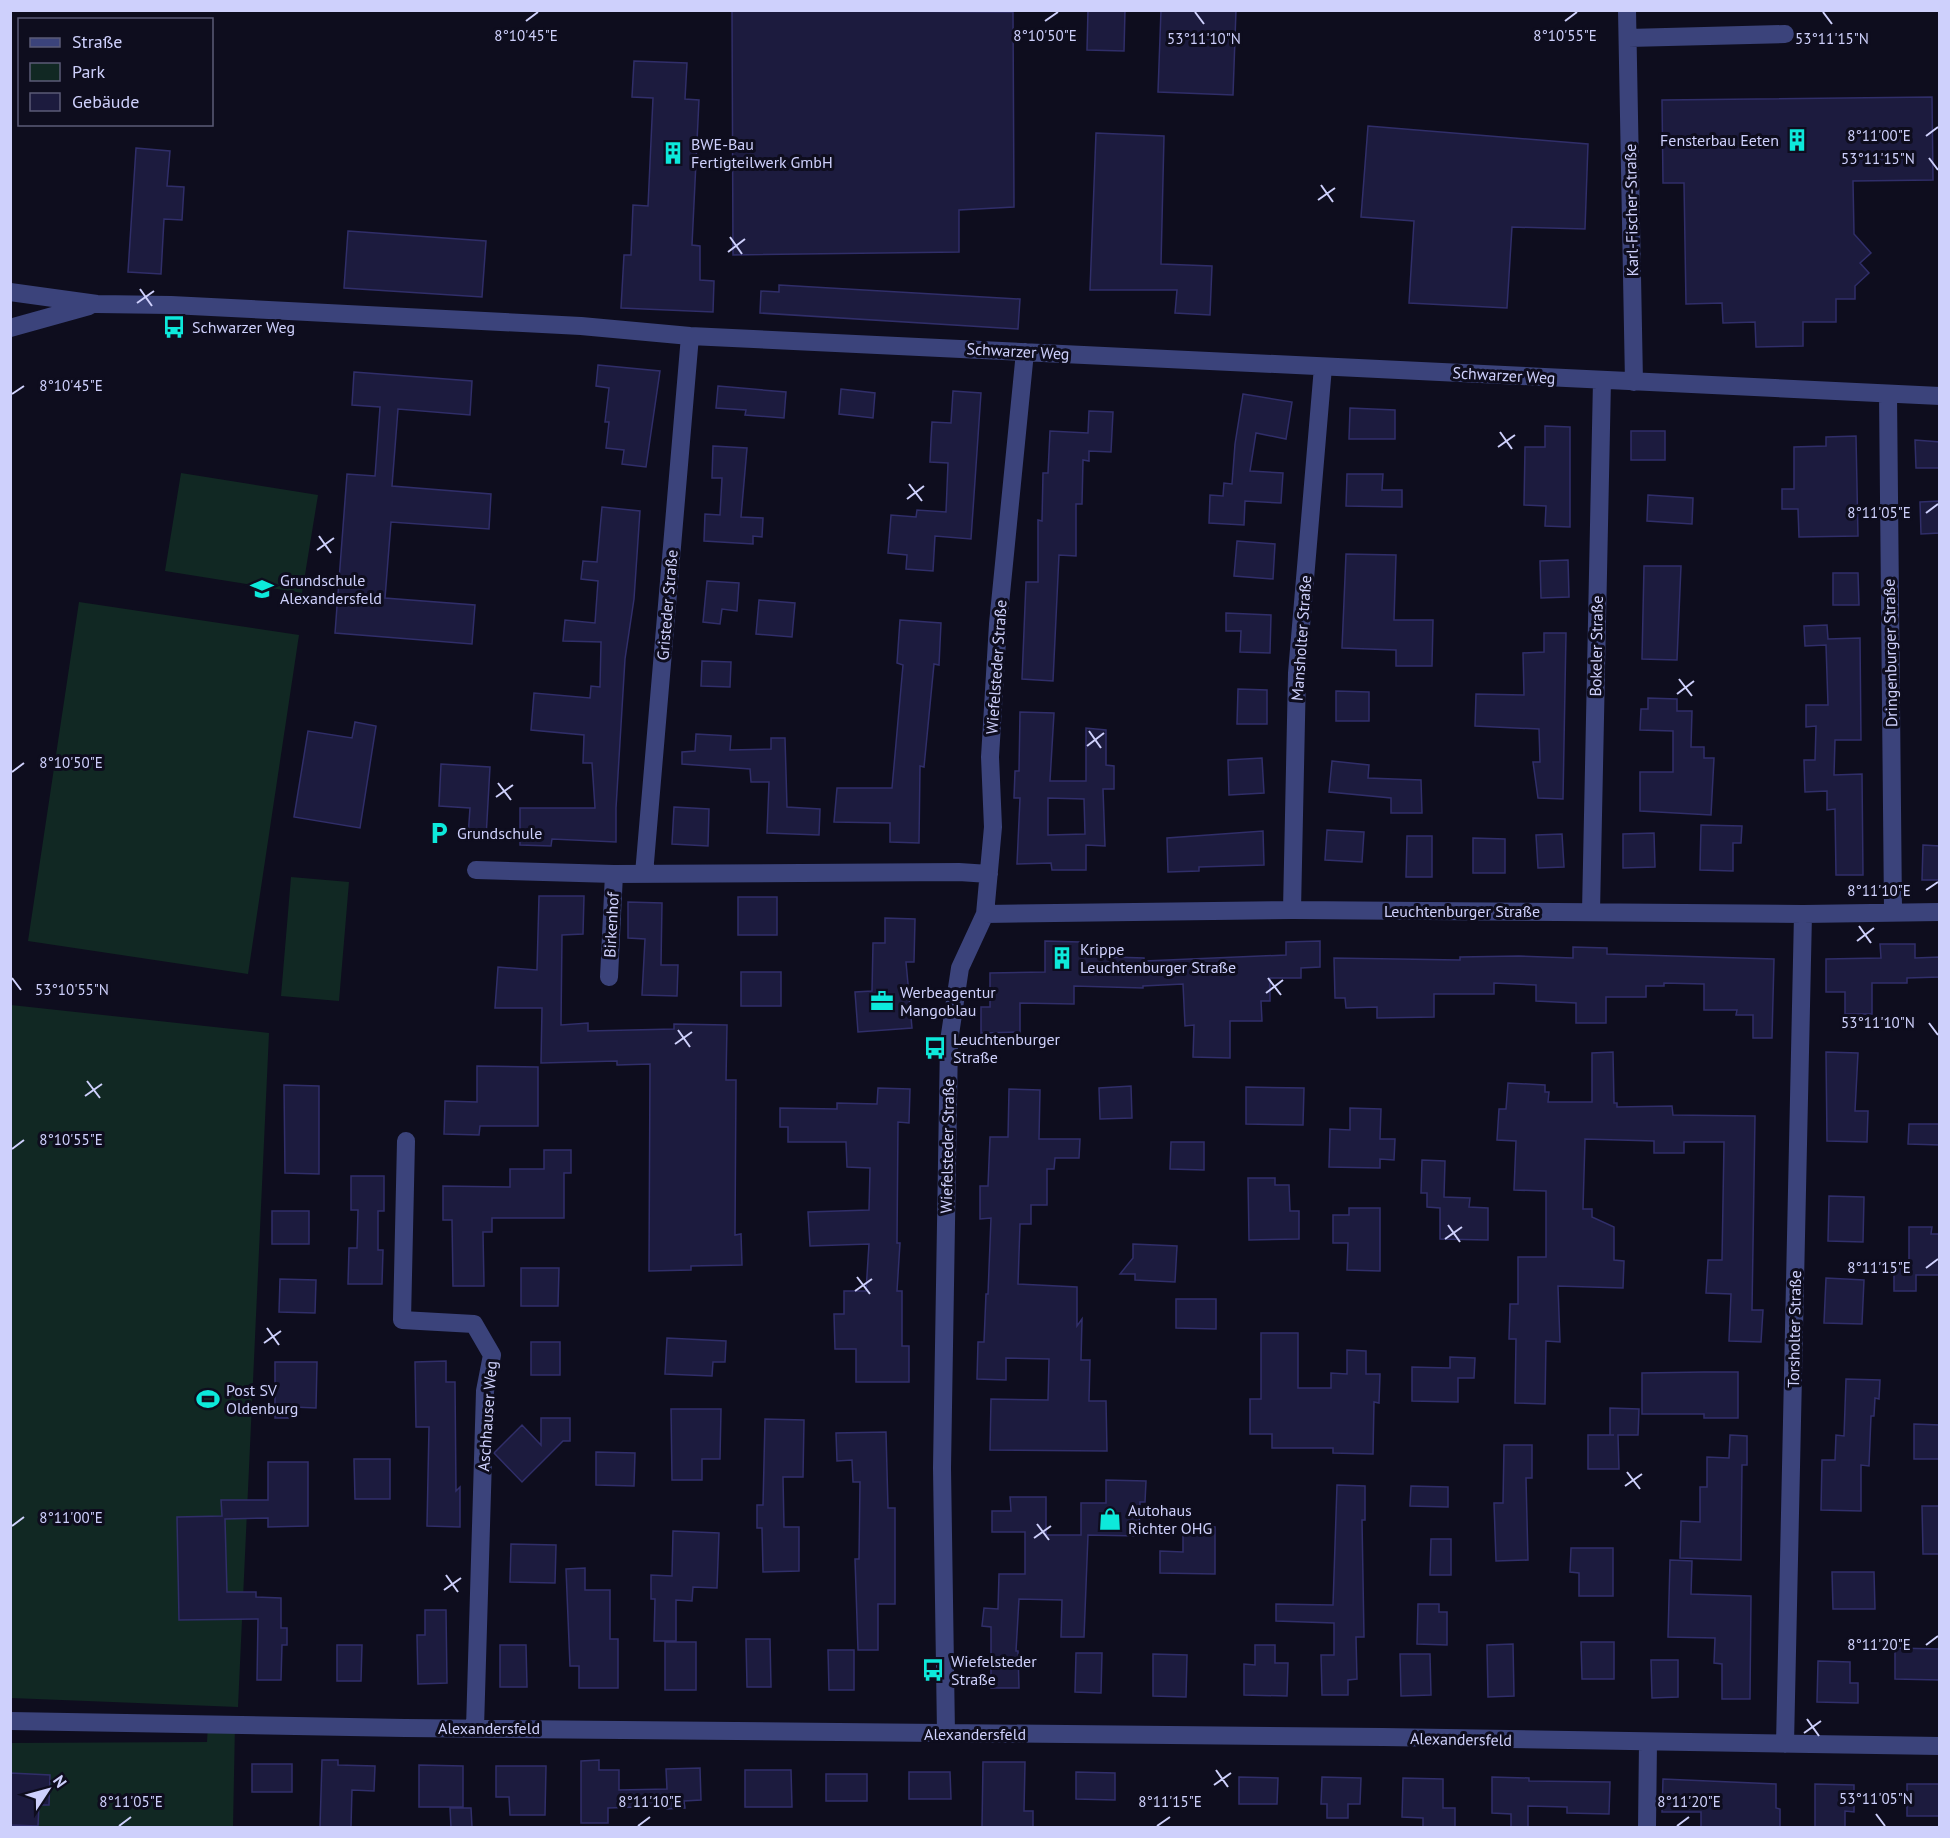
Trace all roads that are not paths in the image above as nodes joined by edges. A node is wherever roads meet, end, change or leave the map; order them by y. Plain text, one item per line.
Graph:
1 (1627, 10) edge
2 (1785, 34) dead end
3 (1628, 38) junction
4 (10, 292) edge
5 (97, 304) junction
6 (10, 328) edge
7 (690, 336) junction
8 (1024, 352) junction
9 (1323, 366) junction
10 (1602, 380) junction
11 (1634, 382) junction
12 (1888, 394) junction
13 (1940, 396) edge
14 (476, 870) dead end
15 (614, 874) junction
16 (644, 874) junction
17 (988, 874) junction
18 (1292, 910) junction
19 (1893, 911) junction
20 (1591, 912) junction
21 (1940, 912) edge
22 (1803, 914) junction
23 (985, 915) junction
24 (609, 977) dead end
25 (406, 1141) dead end
26 (10, 1721) edge
27 (475, 1728) junction
28 (946, 1733) junction
29 (1648, 1742) junction
30 (1785, 1744) junction
31 (1940, 1746) edge
32 (1647, 1827) edge

1 - 3 street, Karl-Fischer-Straße
2 - 3 street
3 - 11 street, Karl-Fischer-Straße
4 - 5 street, Schwarzer Weg
5 - 6 street, Schwarzer Weg
5 - 7 street, Schwarzer Weg
7 - 8 street, Schwarzer Weg
7 - 16 street, Gristeder Straße
8 - 9 street, Schwarzer Weg
8 - 17 street, Wiefelsteder Straße
9 - 10 street, Schwarzer Weg
9 - 18 street, Mansholter Straße
10 - 11 street, Schwarzer Weg
10 - 20 street, Bokeler Straße
11 - 12 street, Schwarzer Weg
12 - 13 street, Schwarzer Weg
12 - 19 street, Dringenburger Straße
14 - 15 street
15 - 16 street
15 - 24 street, Birkenhof
16 - 17 street
17 - 23 street, Wiefelsteder Straße
18 - 20 street, Leuchtenburger Straße
18 - 23 street, Leuchtenburger Straße
19 - 21 street, Leuchtenburger Straße
19 - 22 street, Leuchtenburger Straße
20 - 22 street, Leuchtenburger Straße
22 - 30 street, Torsholter Straße
23 - 28 street, Wiefelsteder Straße
25 - 27 street, Aschhauser Weg
26 - 27 street, Alexandersfeld
27 - 28 street, Alexandersfeld
28 - 29 street, Alexandersfeld
29 - 30 street, Alexandersfeld
29 - 32 street
30 - 31 street, Alexandersfeld

